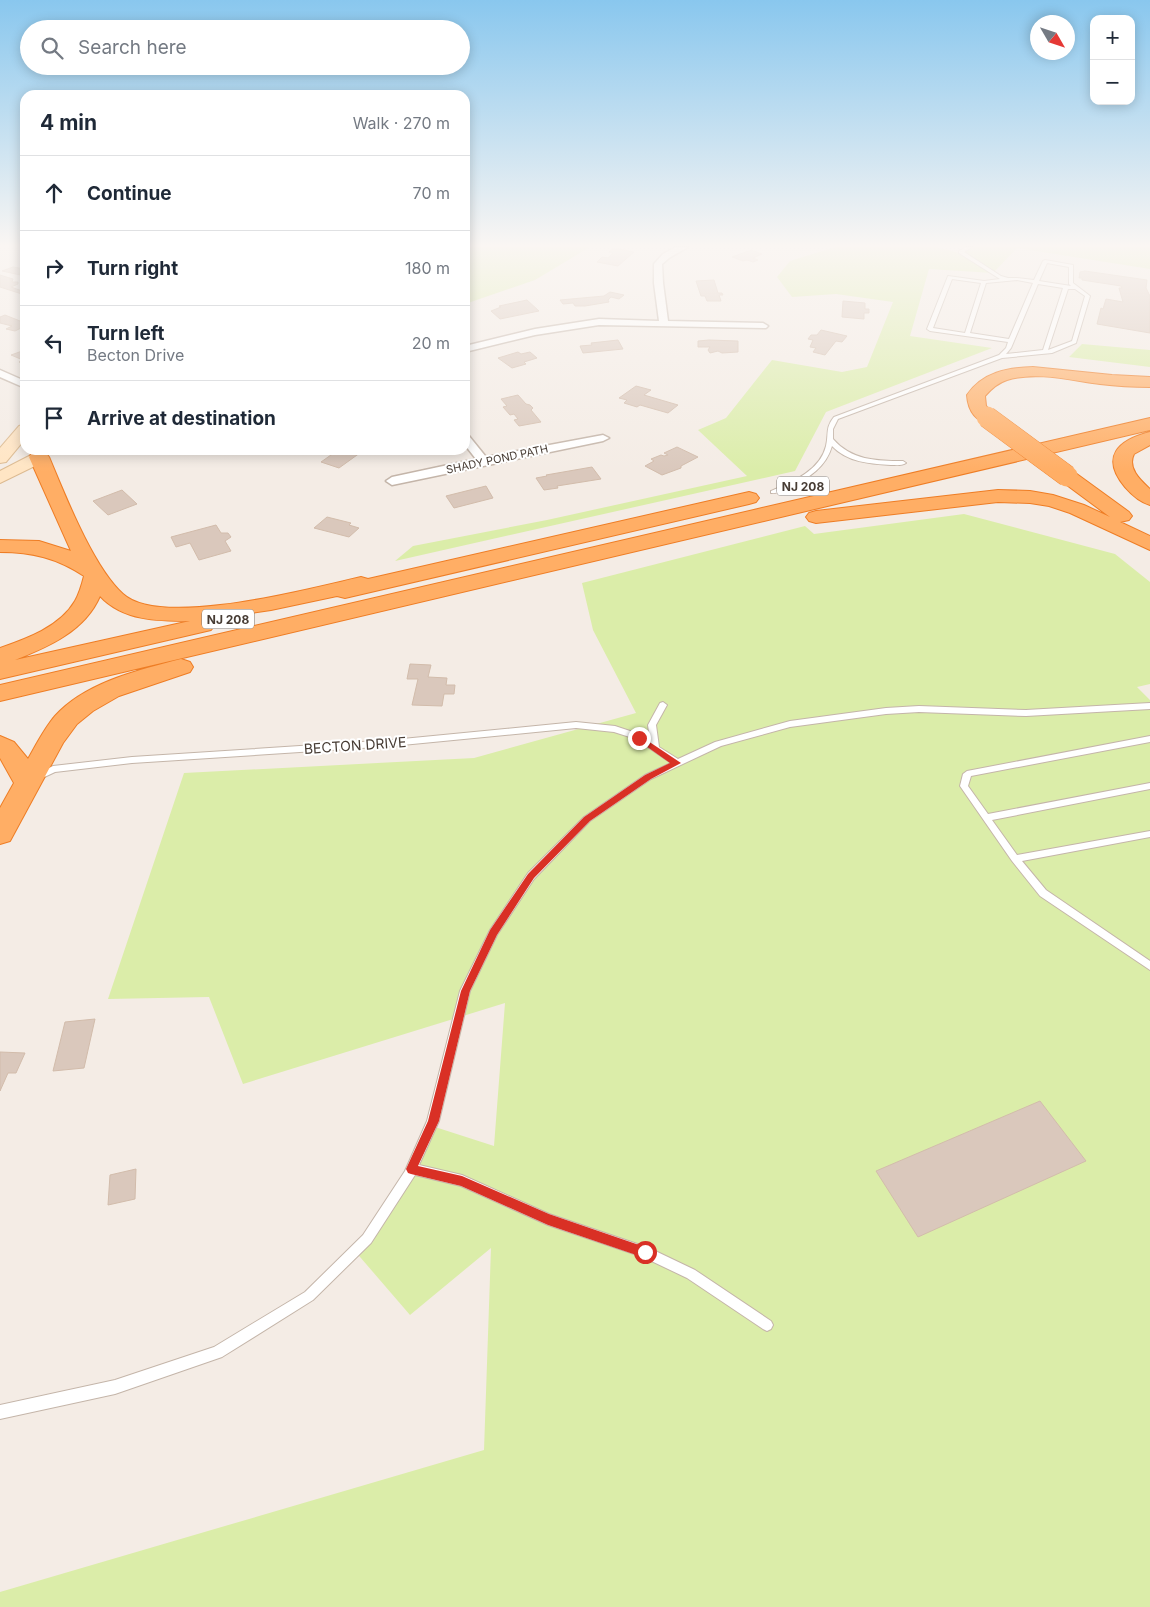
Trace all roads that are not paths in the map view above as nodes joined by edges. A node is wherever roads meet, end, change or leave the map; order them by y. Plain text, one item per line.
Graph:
1 (933, 322) edge
2 (971, 322) edge
3 (1019, 322) edge
4 (1055, 322) edge
5 (1080, 322) edge
6 (664, 323) joint
7 (762, 326) dead end
8 (967, 335) junction
9 (1011, 341) junction
10 (470, 348) edge
11 (1045, 352) junction
12 (1001, 356) junction
13 (0, 373) edge
14 (1150, 382) edge
15 (20, 383) edge
16 (1150, 406) edge
17 (1150, 424) edge
18 (20, 435) edge
19 (602, 438) dead end
20 (1150, 438) edge
21 (830, 439) junction
22 (470, 444) edge
23 (37, 455) edge
24 (39, 455) edge
25 (0, 458) edge
26 (483, 461) junction
27 (903, 463) junction
28 (1128, 477) junction
29 (0, 478) edge
30 (392, 481) dead end
31 (1150, 489) edge
32 (773, 492) junction
33 (1150, 499) edge
34 (0, 535) edge
35 (1150, 536) edge
36 (76, 538) junction
37 (1150, 544) edge
38 (0, 546) edge
39 (626, 546) junction
40 (456, 565) junction
41 (509, 573) junction
42 (96, 574) junction
43 (0, 657) edge
44 (0, 671) edge
45 (0, 693) edge
46 (663, 704) dead end
47 (1150, 706) edge
48 (1150, 739) edge
49 (0, 745) edge
50 (655, 748) junction
51 (677, 763) junction
52 (27, 783) junction
53 (1150, 786) edge
54 (986, 818) junction
55 (0, 834) edge
56 (1150, 834) edge
57 (1015, 859) junction
58 (1150, 966) edge
59 (411, 1169) junction
60 (767, 1325) dead end
61 (0, 1412) edge

1 - 8 lane
2 - 8 lane
3 - 9 lane
4 - 11 lane
5 - 11 lane
6 - 7 street
6 - 10 street
8 - 9 lane
9 - 12 lane
11 - 12 lane
12 - 21 lane
13 - 15 street
14 - 35 highway, bridge
16 - 27 highway, NJ 208
17 - 39 highway, NJ 208
18 - 25 street
19 - 26 street, SHADY POND PATH
20 - 28 highway
21 - 27 lane
21 - 32 lane
22 - 26 street
23 - 29 street
24 - 36 highway
26 - 30 street, SHADY POND PATH
27 - 32 highway, NJ 208
28 - 31 lane
28 - 33 highway
32 - 40 highway, NJ 208
34 - 36 highway
36 - 42 highway
37 - 39 highway
38 - 42 highway
39 - 41 highway, NJ 208
40 - 42 highway
40 - 44 highway, NJ 208
41 - 45 highway, NJ 208
41 - 52 highway
42 - 43 highway
46 - 50 lane
47 - 51 lane
48 - 54 lane
49 - 52 highway
50 - 51 lane, BECTON DRIVE
50 - 52 lane, BECTON DRIVE
51 - 59 lane
52 - 55 highway
53 - 54 lane
54 - 57 lane
56 - 57 lane
57 - 58 lane
59 - 60 lane
59 - 61 lane

